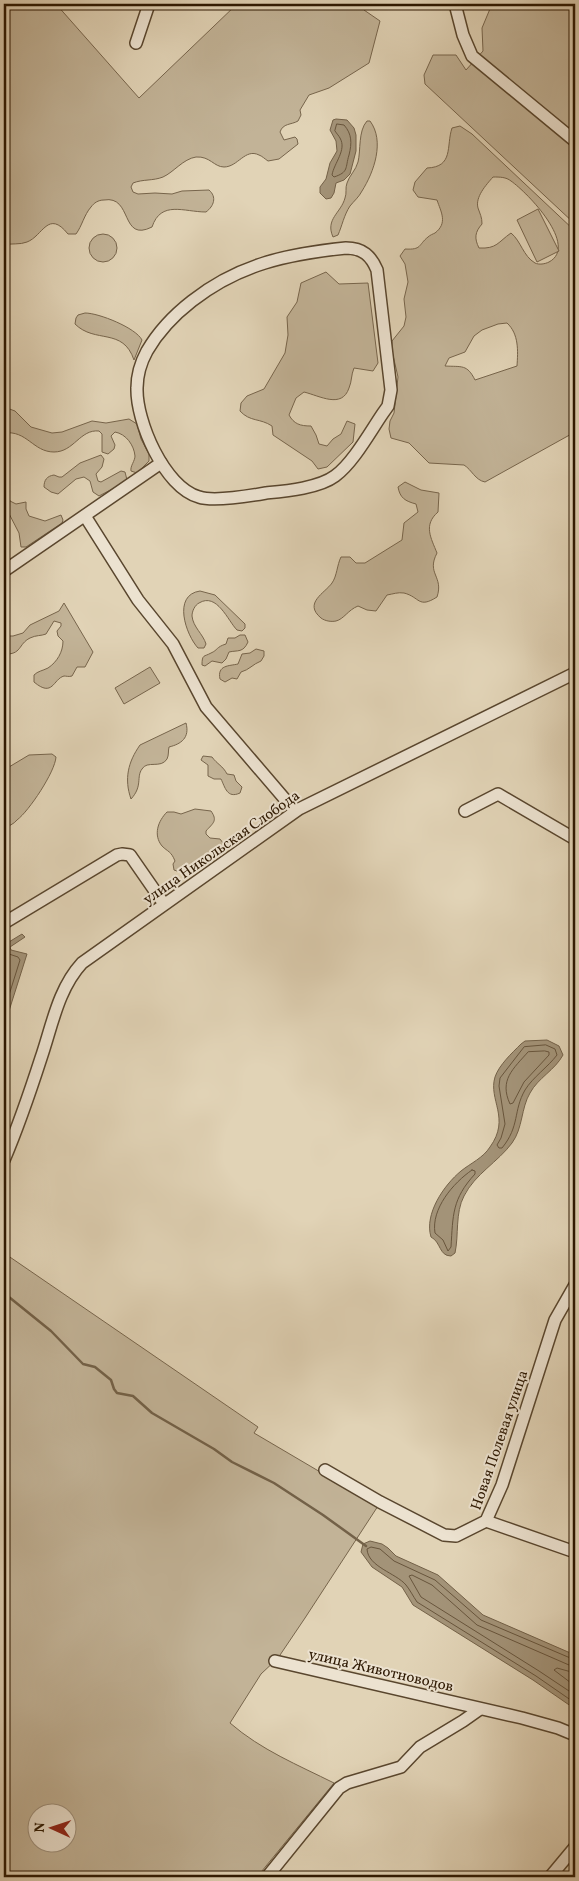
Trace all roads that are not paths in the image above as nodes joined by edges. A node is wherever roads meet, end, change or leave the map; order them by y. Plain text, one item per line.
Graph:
1 (149, 4) edge
2 (455, 4) edge
3 (136, 43) dead end
4 (575, 141) edge
5 (161, 463) junction
6 (85, 516) junction
7 (4, 571) edge
8 (575, 673) edge
9 (294, 811) junction
10 (465, 811) dead end
11 (575, 839) edge
12 (164, 904) junction
13 (4, 923) edge
14 (4, 1160) edge
15 (575, 1285) edge
16 (325, 1470) dead end
17 (486, 1521) junction
18 (575, 1552) edge
19 (274, 1661) dead end
20 (480, 1708) junction
21 (575, 1735) edge
22 (575, 1847) edge
23 (267, 1877) edge
24 (550, 1877) edge

1 - 3 street
2 - 4 street
5 - 5 street
5 - 6 street
6 - 7 street
6 - 9 street
8 - 9 street, улица Никольская Слобода
9 - 12 street, улица Никольская Слобода
10 - 11 street
12 - 13 street
12 - 14 street, улица Никольская Слобода
15 - 17 street, Новая Полевая улица
16 - 17 street, Новая Полевая улица
17 - 18 street
19 - 20 street, улица Животноводов
20 - 21 street, улица Животноводов
20 - 23 street
22 - 24 street

